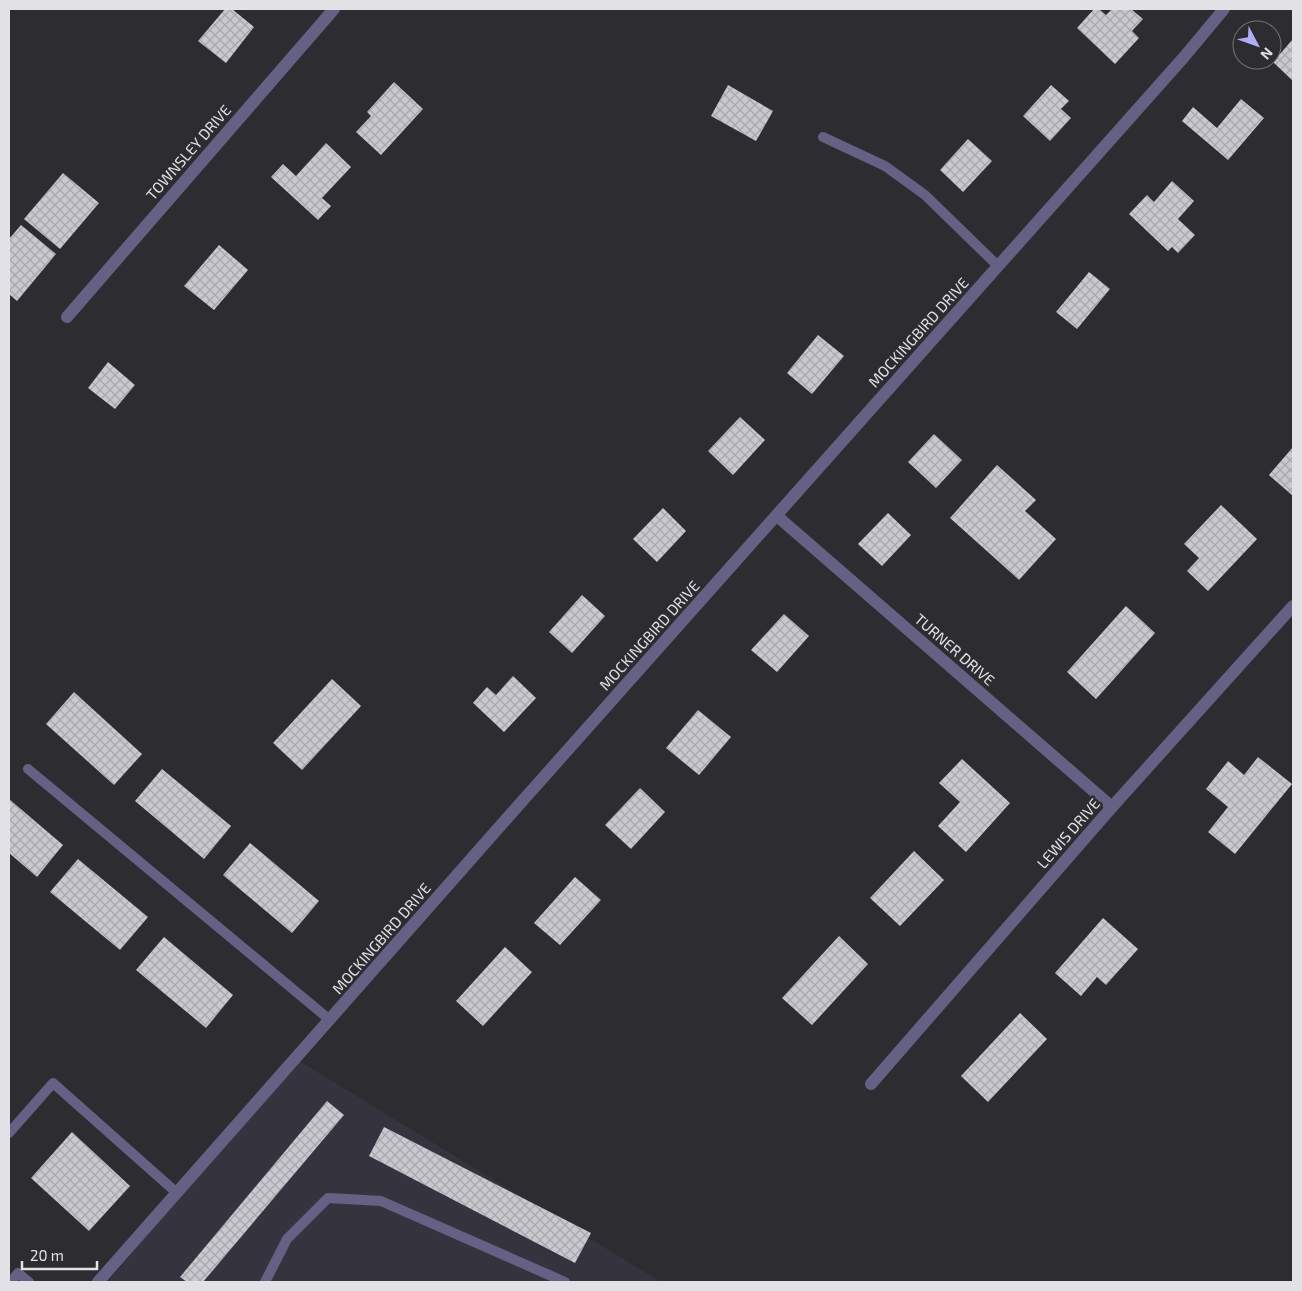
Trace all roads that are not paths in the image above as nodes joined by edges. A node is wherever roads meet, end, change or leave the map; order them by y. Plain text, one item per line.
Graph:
1 (334, 9) edge
2 (1224, 9) edge
3 (823, 137) dead end
4 (998, 266) junction
5 (67, 317) dead end
6 (777, 516) junction
7 (1293, 606) edge
8 (28, 769) dead end
9 (1112, 807) junction
10 (330, 1020) junction
11 (871, 1084) dead end
12 (9, 1132) edge
13 (177, 1193) junction
14 (11, 1282) edge
15 (29, 1282) edge
16 (98, 1282) edge
17 (265, 1282) edge
18 (565, 1282) edge

1 - 5 street, TOWNSLEY DRIVE
2 - 4 street, MOCKINGBIRD DRIVE
3 - 4 lane
4 - 6 street, MOCKINGBIRD DRIVE
6 - 9 street, TURNER DRIVE
6 - 10 street, MOCKINGBIRD DRIVE
7 - 9 street, LEWIS DRIVE
8 - 10 lane
9 - 11 street, LEWIS DRIVE
10 - 13 street, MOCKINGBIRD DRIVE
12 - 13 lane
13 - 16 street, MOCKINGBIRD DRIVE
14 - 15 lane
17 - 18 lane

